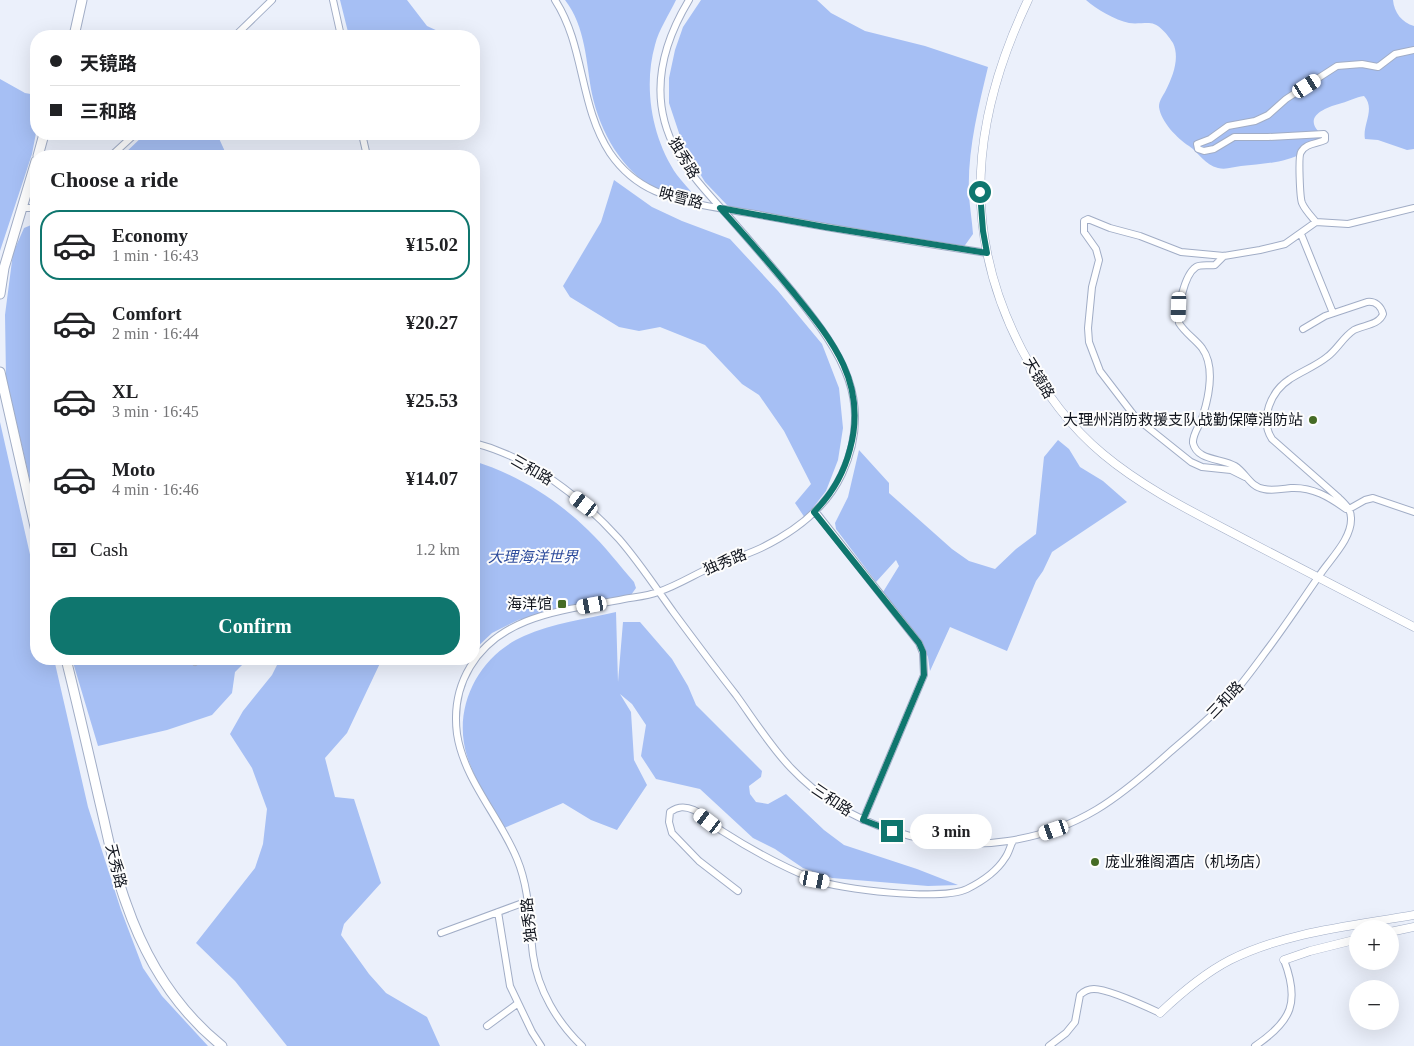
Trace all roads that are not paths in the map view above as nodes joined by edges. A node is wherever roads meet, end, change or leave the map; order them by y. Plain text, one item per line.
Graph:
1 (82, 0) edge
2 (272, 0) edge
3 (333, 0) edge
4 (555, 0) edge
5 (689, 0) edge
6 (1028, 0) edge
7 (75, 30) edge
8 (241, 30) edge
9 (340, 30) edge
10 (1414, 50) edge
11 (128, 140) edge
12 (118, 150) edge
13 (30, 181) edge
14 (22, 208) junction
15 (30, 208) edge
16 (720, 208) junction
17 (1414, 208) edge
18 (1316, 222) junction
19 (1300, 234) junction
20 (987, 253) junction
21 (1224, 256) junction
22 (0, 294) edge
23 (1332, 313) junction
24 (1303, 329) dead end
25 (0, 372) edge
26 (480, 445) edge
27 (1245, 477) junction
28 (30, 505) edge
29 (1349, 510) junction
30 (814, 512) junction
31 (1414, 512) edge
32 (1318, 577) junction
33 (659, 592) junction
34 (1414, 627) edge
35 (480, 654) edge
36 (67, 665) edge
37 (472, 665) edge
38 (863, 820) junction
39 (1013, 841) junction
40 (738, 891) dead end
41 (528, 901) junction
42 (498, 912) junction
43 (1414, 915) edge
44 (1414, 927) edge
45 (1399, 930) edge
46 (441, 933) dead end
47 (1349, 942) edge
48 (1284, 960) joint
49 (517, 1004) junction
50 (1160, 1013) joint
51 (487, 1026) dead end
52 (222, 1046) edge
53 (541, 1046) edge
54 (582, 1046) edge
55 (1049, 1046) edge
56 (1255, 1046) edge

1 - 7 main road
2 - 8 street
3 - 9 street
4 - 16 street, 映雪路
5 - 16 street, 独秀路
6 - 20 street, 天镜路
10 - 18 street
11 - 12 street
13 - 14 main road
14 - 15 street
14 - 22 main road
16 - 20 street, 映雪路
16 - 30 street, 独秀路
17 - 18 street
18 - 19 street
19 - 21 street
19 - 23 street
20 - 32 street, 天镜路
21 - 27 street
21 - 27 street
23 - 24 street
23 - 29 street
25 - 28 main road
26 - 33 street, 三和路
27 - 29 street
29 - 31 street
29 - 32 street, 三和路
30 - 33 street, 独秀路
30 - 38 street
32 - 34 street, 天镜路
32 - 39 street, 三和路
33 - 35 street, 独秀路
33 - 38 street, 三和路
36 - 52 main road, 天秀路
37 - 41 street, 独秀路
38 - 39 street, 三和路
39 - 40 street
41 - 42 street
41 - 54 street, 独秀路
42 - 46 street
42 - 49 street
43 - 50 street
44 - 45 street
47 - 48 street
48 - 56 street
49 - 51 street
49 - 53 street
50 - 55 street

